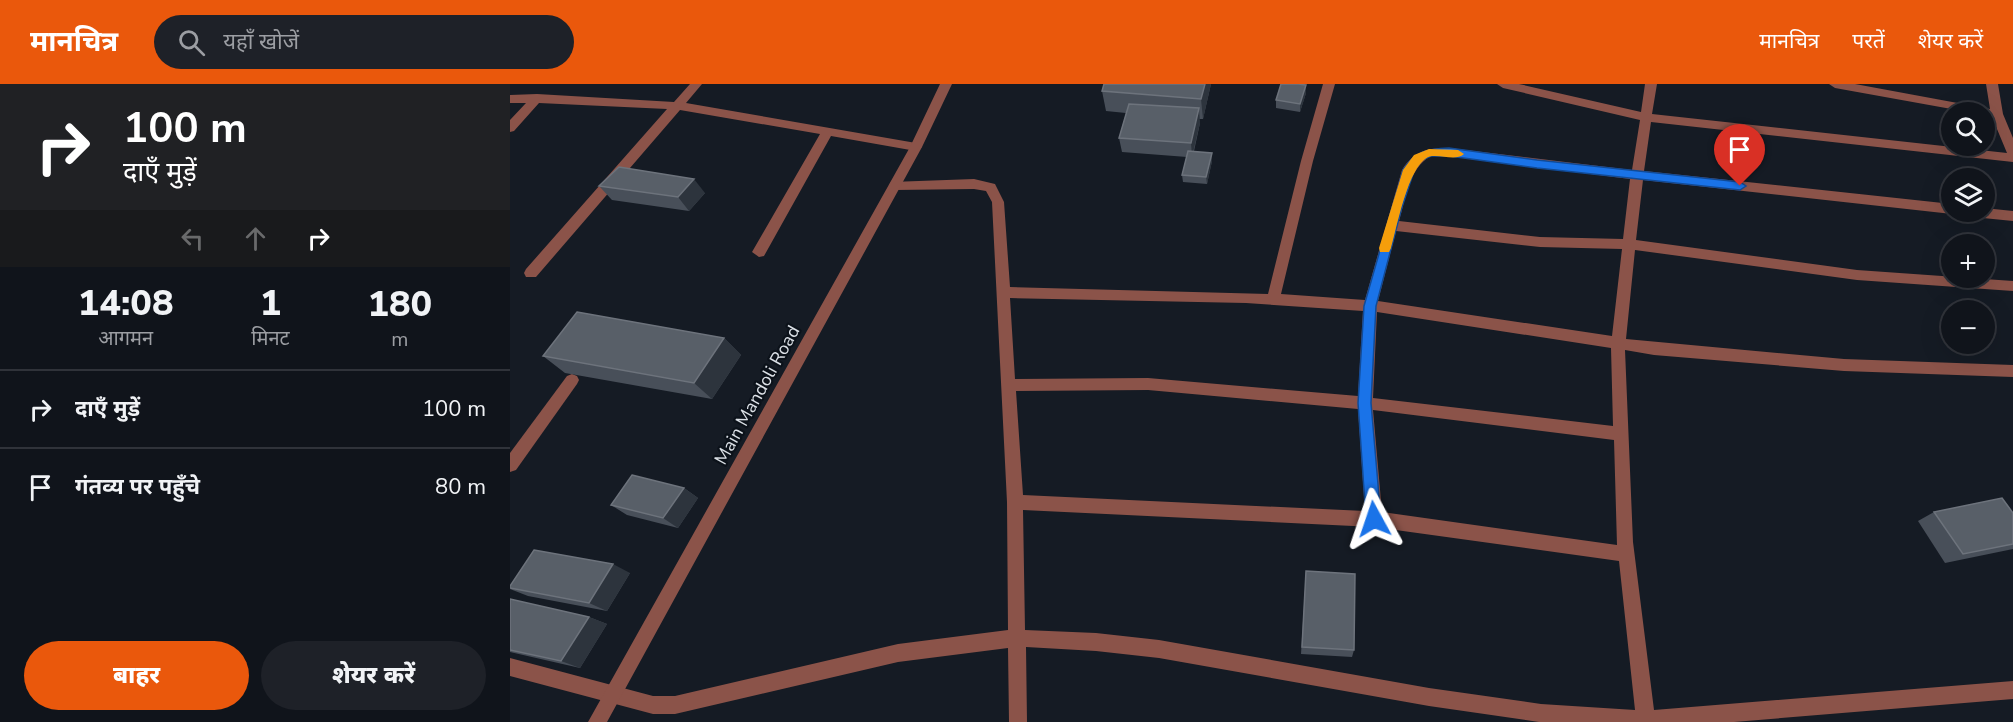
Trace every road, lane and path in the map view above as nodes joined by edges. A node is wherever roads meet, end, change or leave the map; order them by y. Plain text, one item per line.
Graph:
1 (696, 84) edge
2 (946, 84) edge
3 (1329, 84) edge
4 (1503, 84) edge
5 (1651, 84) edge
6 (1835, 84) edge
7 (1992, 84) edge
8 (537, 98) junction
9 (510, 99) edge
10 (678, 106) junction
11 (1997, 114) junction
12 (1646, 117) junction
13 (510, 128) edge
14 (827, 132) junction
15 (916, 147) junction
16 (2013, 153) edge
17 (2013, 158) edge
18 (1636, 175) junction
19 (895, 185) junction
20 (1941, 208) edge
21 (1995, 214) edge
22 (2013, 216) edge
23 (1391, 225) junction
24 (1630, 244) junction
25 (759, 252) dead end
26 (531, 273) dead end
27 (2013, 286) edge
28 (1003, 292) junction
29 (1273, 300) junction
30 (1370, 306) junction
31 (1618, 343) junction
32 (2013, 371) edge
33 (572, 381) edge
34 (1007, 385) junction
35 (1365, 403) junction
36 (1620, 435) junction
37 (510, 465) edge
38 (1015, 502) junction
39 (1374, 519) junction
40 (1626, 554) junction
41 (1016, 638) junction
42 (510, 667) edge
43 (2013, 690) edge
44 (612, 695) junction
45 (1646, 721) edge
46 (597, 722) edge
47 (1018, 722) edge

1 - 10 street
2 - 15 street, Main Mandoli Road
3 - 29 street
4 - 12 street
5 - 12 street
6 - 11 street
7 - 11 street
8 - 9 street
8 - 10 street
8 - 13 street
10 - 14 street
10 - 26 street
11 - 16 street
12 - 17 street
12 - 18 street
14 - 15 street
14 - 25 street
15 - 19 street, Main Mandoli Road
18 - 20 street
18 - 23 street
18 - 24 street
19 - 28 street
19 - 44 street, Main Mandoli Road
21 - 22 street
23 - 24 street
23 - 30 street
24 - 27 street
24 - 31 street
28 - 29 street
28 - 34 street
29 - 30 street
30 - 31 street
30 - 35 street
31 - 32 street
31 - 36 street
33 - 37 street
34 - 35 street
34 - 38 street
35 - 36 street
35 - 39 street
36 - 40 street
38 - 39 street
38 - 41 street
39 - 40 street
40 - 45 street
41 - 44 street
41 - 45 street
41 - 47 street
42 - 44 street
43 - 45 street
44 - 46 street, Main Mandoli Road

